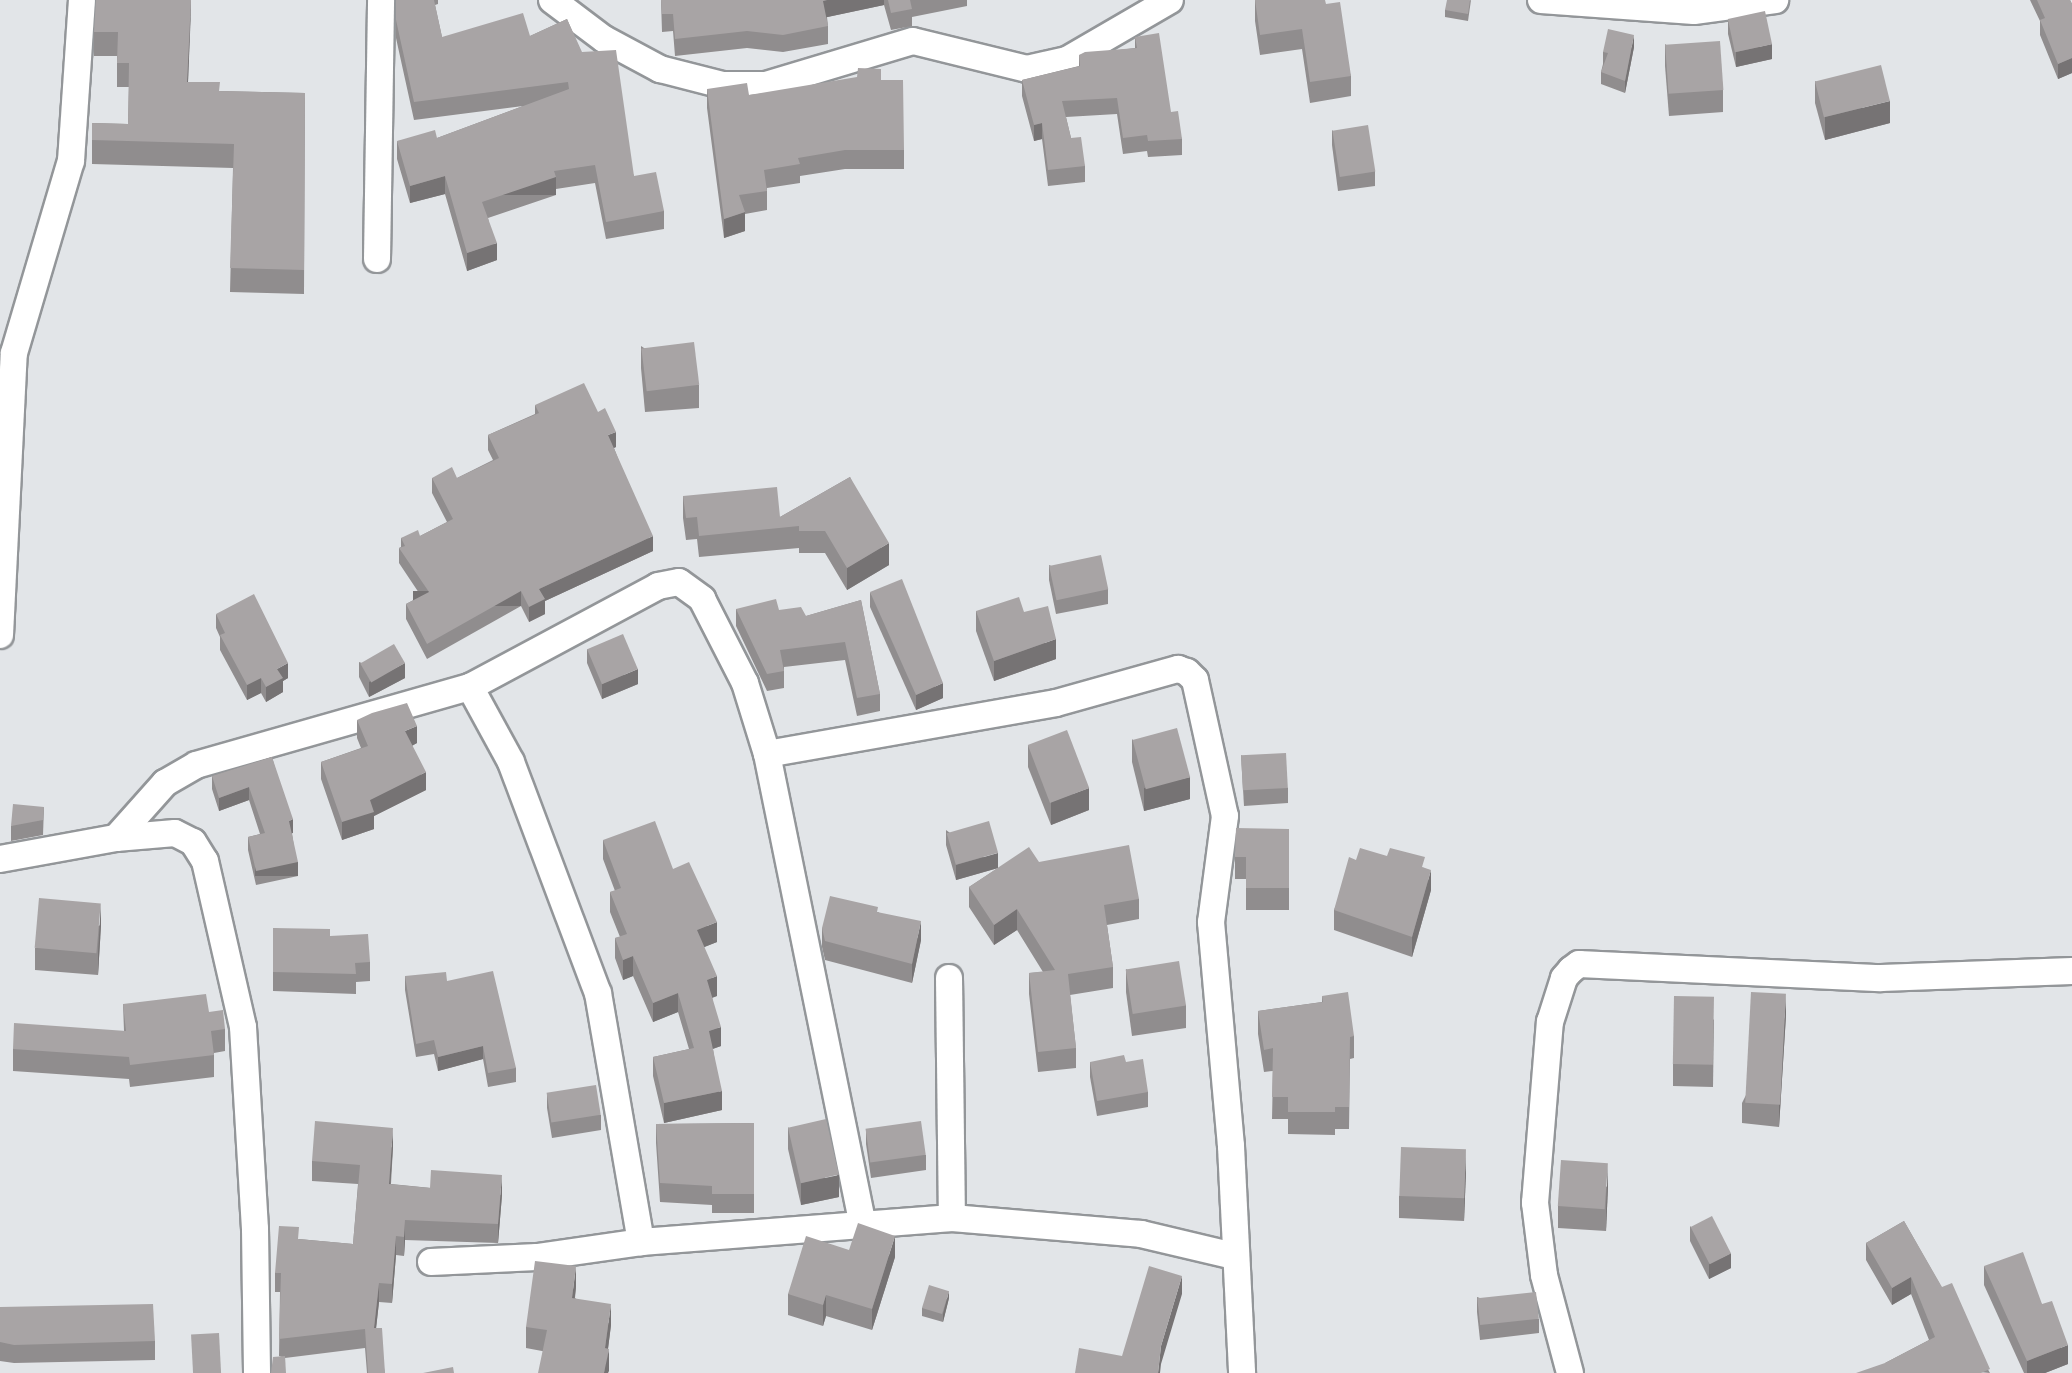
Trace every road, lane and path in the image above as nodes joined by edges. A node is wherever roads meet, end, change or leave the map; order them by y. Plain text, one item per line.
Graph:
1 (82, 0) edge
2 (381, 0) edge
3 (552, 0) edge
4 (1170, 0) edge
5 (1541, 0) edge
6 (1775, 0) edge
7 (1645, 3) edge
8 (377, 259) dead end
9 (7, 352) edge
10 (0, 635) edge
11 (470, 687) junction
12 (767, 754) junction
13 (116, 838) junction
14 (0, 859) edge
15 (2072, 971) edge
16 (949, 978) dead end
17 (952, 1218) junction
18 (862, 1223) junction
19 (640, 1242) junction
20 (1234, 1256) junction
21 (431, 1262) dead end
22 (257, 1373) edge
23 (1242, 1373) edge
24 (1570, 1373) edge

1 - 9 street
2 - 8 street
3 - 4 street
5 - 7 street
6 - 7 street
9 - 10 street
11 - 12 street
11 - 13 street
11 - 19 street
12 - 18 street
12 - 20 street
13 - 14 street
13 - 22 street
15 - 24 street
16 - 17 street
17 - 18 street
17 - 20 street
18 - 19 street
19 - 21 street
20 - 23 street

